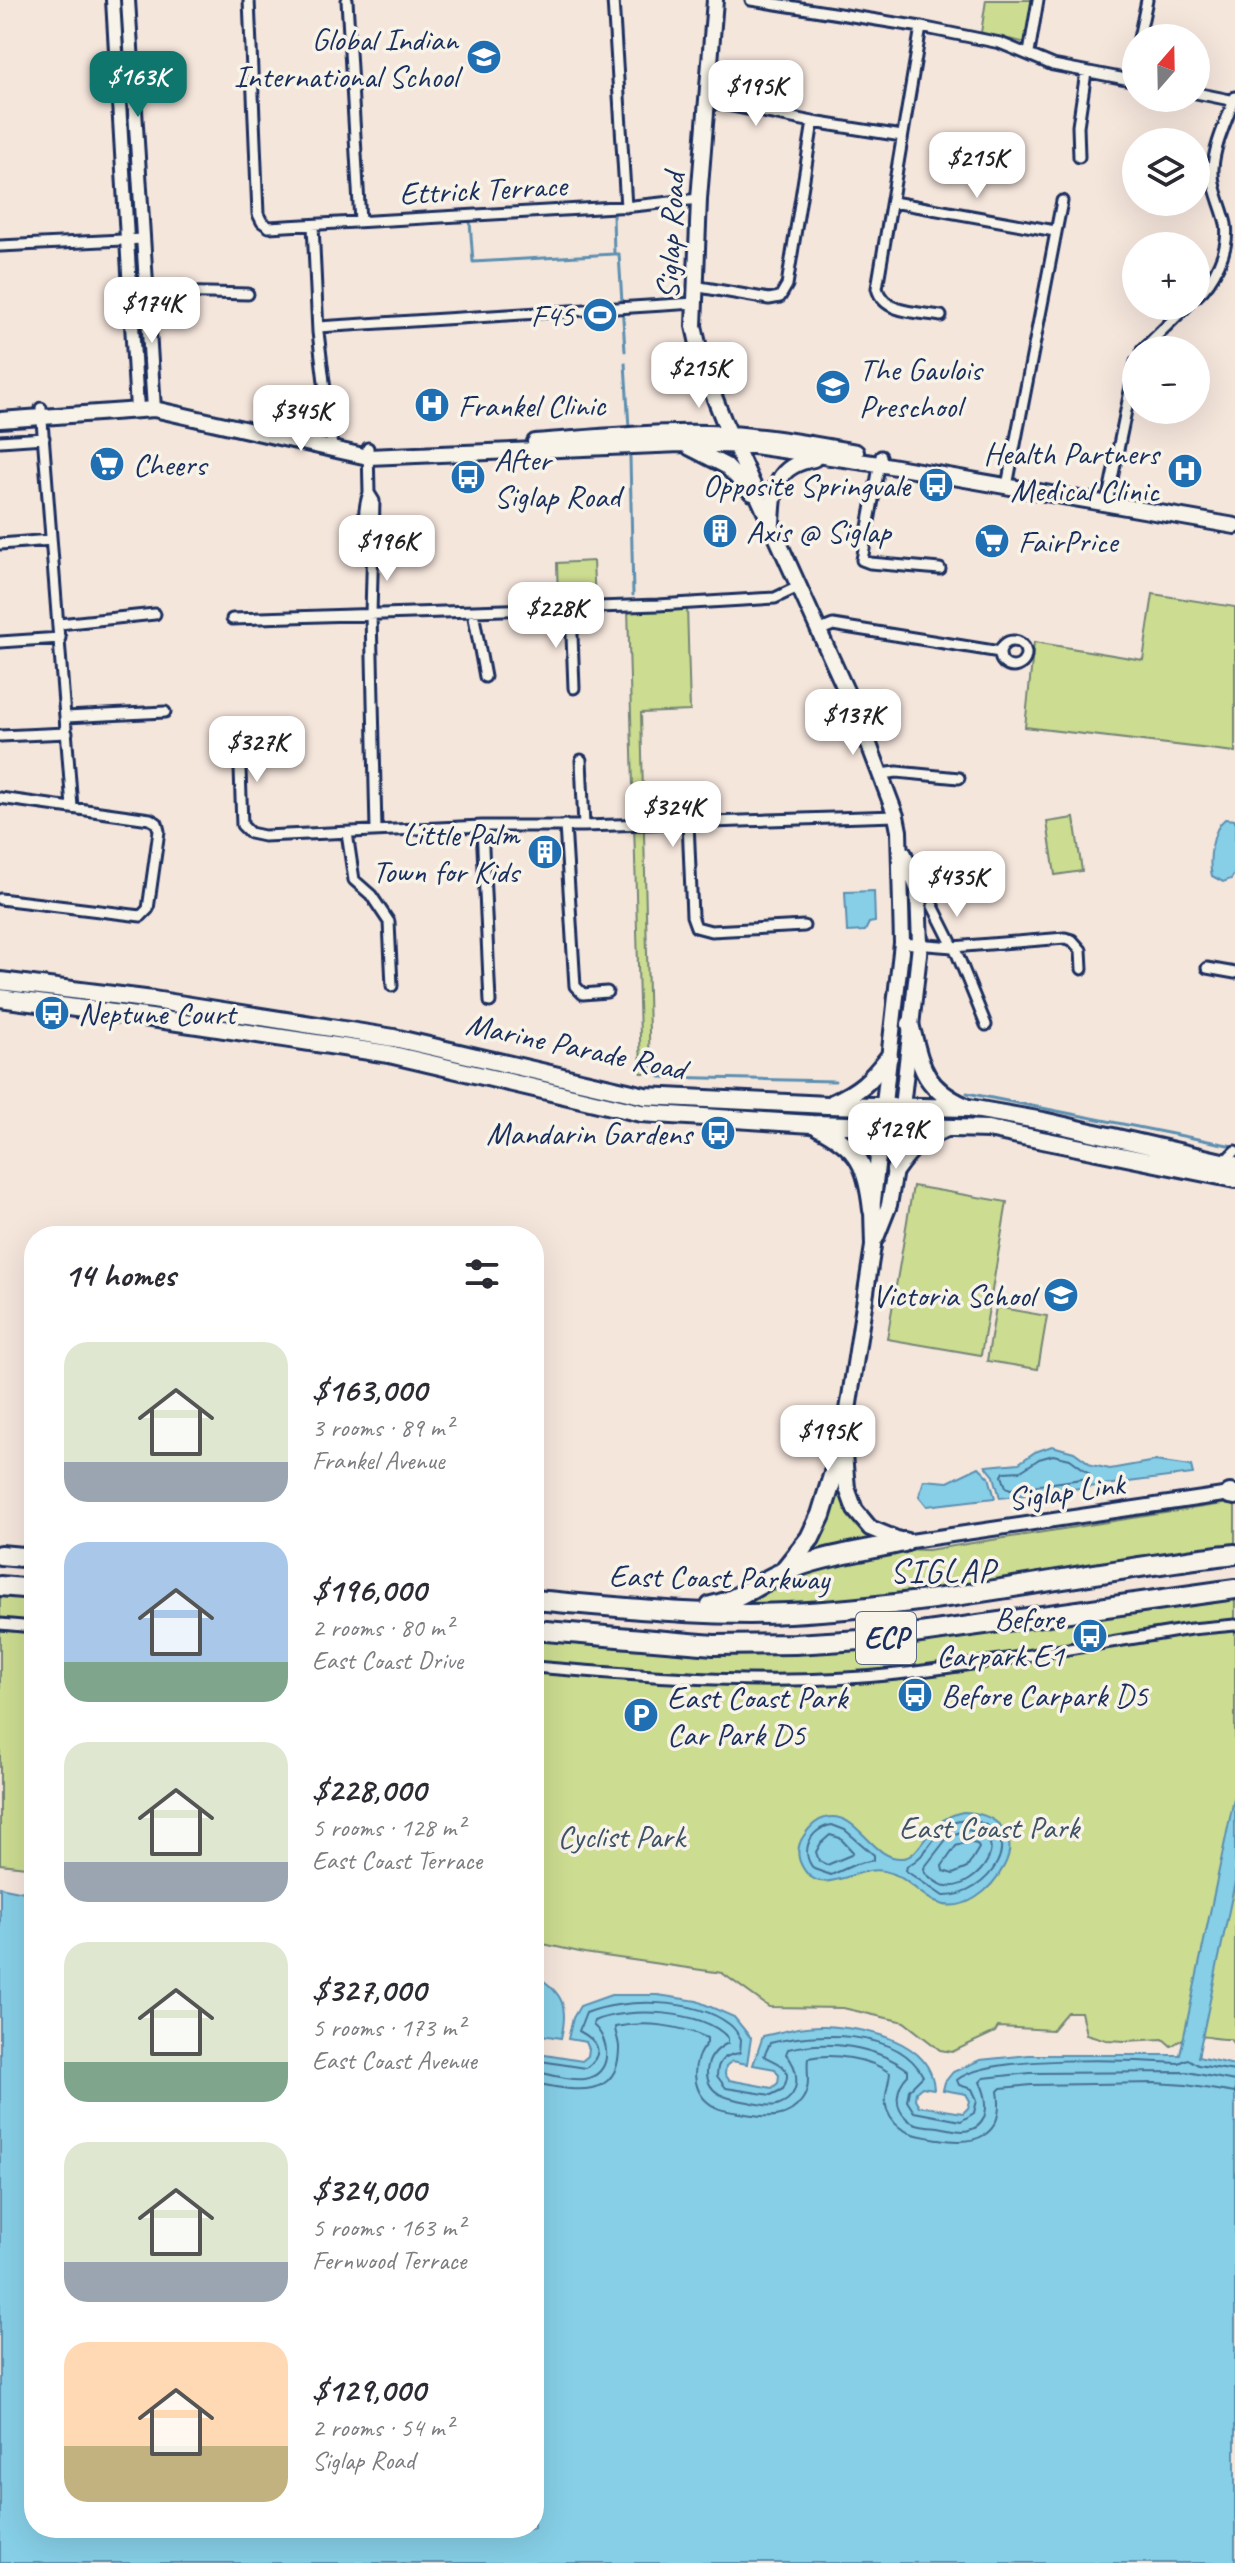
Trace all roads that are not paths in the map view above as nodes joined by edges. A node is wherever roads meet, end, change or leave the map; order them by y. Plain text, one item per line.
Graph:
1 (113, 0) edge
2 (128, 0) edge
3 (249, 0) edge
4 (347, 0) edge
5 (613, 0) edge
6 (715, 0) edge
7 (751, 0) edge
8 (1038, 0) edge
9 (1147, 0) edge
10 (1142, 24) edge
11 (921, 27) junction
12 (1029, 53) junction
13 (1086, 72) junction
14 (1122, 79) edge
15 (1210, 96) edge
16 (1235, 100) edge
17 (706, 101) junction
18 (813, 122) junction
19 (902, 136) junction
20 (1079, 157) dead end
21 (699, 199) junction
22 (1062, 201) dead end
23 (893, 202) junction
24 (626, 207) junction
25 (360, 222) junction
26 (1230, 222) edge
27 (313, 225) junction
28 (1055, 231) junction
29 (143, 239) junction
30 (127, 240) junction
31 (0, 246) edge
32 (1210, 280) edge
33 (694, 286) junction
34 (130, 291) junction
35 (146, 291) junction
36 (248, 294) dead end
37 (695, 303) junction
38 (941, 316) dead end
39 (1173, 320) edge
40 (318, 327) junction
41 (1156, 336) edge
42 (137, 405) junction
43 (154, 405) junction
44 (0, 411) edge
45 (42, 412) junction
46 (0, 420) edge
47 (1123, 424) edge
48 (44, 438) junction
49 (732, 440) junction
50 (0, 441) edge
51 (332, 444) junction
52 (681, 444) junction
53 (368, 453) junction
54 (826, 457) junction
55 (880, 460) junction
56 (1008, 482) junction
57 (1108, 499) junction
58 (759, 500) junction
59 (1235, 517) edge
60 (1235, 526) edge
61 (772, 529) junction
62 (51, 540) junction
63 (0, 544) edge
64 (940, 569) dead end
65 (798, 587) junction
66 (571, 609) junction
67 (473, 612) junction
68 (155, 614) dead end
69 (371, 614) junction
70 (232, 619) dead end
71 (59, 624) junction
72 (818, 631) junction
73 (60, 638) junction
74 (0, 642) edge
75 (1000, 652) dead end
76 (485, 677) dead end
77 (574, 688) dead end
78 (165, 712) dead end
79 (66, 717) junction
80 (67, 733) junction
81 (0, 736) edge
82 (239, 741) dead end
83 (581, 760) dead end
84 (880, 774) junction
85 (959, 778) dead end
86 (0, 798) edge
87 (72, 807) junction
88 (896, 816) junction
89 (688, 822) junction
90 (565, 825) junction
91 (482, 826) junction
92 (584, 826) junction
93 (376, 830) junction
94 (347, 833) junction
95 (901, 849) junction
96 (0, 899) edge
97 (933, 906) dead end
98 (804, 926) dead end
99 (902, 943) junction
100 (920, 945) junction
101 (953, 947) junction
102 (1207, 968) dead end
103 (1082, 969) dead end
104 (1235, 973) edge
105 (0, 981) edge
106 (392, 986) dead end
107 (607, 992) dead end
108 (0, 998) edge
109 (490, 1002) dead end
110 (910, 1024) junction
111 (986, 1025) dead end
112 (889, 1057) junction
113 (827, 1105) junction
114 (884, 1106) junction
115 (901, 1106) junction
116 (969, 1108) junction
117 (812, 1124) junction
118 (891, 1126) junction
119 (950, 1127) junction
120 (1231, 1160) edge
121 (895, 1170) junction
122 (1235, 1179) edge
123 (872, 1210) junction
124 (873, 1246) junction
125 (843, 1443) junction
126 (1233, 1494) edge
127 (904, 1542) junction
128 (1235, 1554) edge
129 (0, 1555) edge
130 (24, 1557) edge
131 (783, 1572) junction
132 (0, 1586) edge
133 (24, 1588) edge
134 (1235, 1589) edge
135 (544, 1601) edge
136 (694, 1613) junction
137 (0, 1624) edge
138 (1235, 1625) edge
139 (24, 1626) edge
140 (544, 1631) edge
141 (544, 1668) edge

1 - 30 street
2 - 29 street
3 - 27 street, Ettrick Terrace
4 - 25 street
5 - 24 street
6 - 17 main road, Siglap Road
7 - 11 street
8 - 12 street
9 - 10 street
11 - 12 street
11 - 19 street
12 - 13 street
13 - 14 street
13 - 20 street
15 - 16 street
16 - 26 street
17 - 18 street
17 - 21 main road, Siglap Road
18 - 19 street
18 - 33 street
19 - 23 street
21 - 24 street, Ettrick Terrace
21 - 33 main road, Siglap Road
22 - 28 street
23 - 28 street
23 - 38 street
24 - 25 street, Ettrick Terrace
25 - 27 street, Ettrick Terrace
26 - 32 street
27 - 40 street
28 - 56 street
29 - 30 street
29 - 35 street
30 - 31 street
30 - 34 street
33 - 37 main road, Siglap Road
34 - 35 street
34 - 42 street
35 - 36 street
35 - 43 street
37 - 40 street
37 - 49 main road, Siglap Road
39 - 41 street
40 - 51 street
42 - 43 main road
42 - 45 main road
43 - 51 main road
44 - 45 main road
45 - 46 main road
45 - 48 street
47 - 57 street
48 - 50 street
48 - 62 street
49 - 52 main road
49 - 53 main road
49 - 54 main road
49 - 55 main road
49 - 58 main road, Siglap Road
51 - 53 main road
52 - 53 main road
52 - 58 main road
53 - 69 street
54 - 55 main road
54 - 61 main road
55 - 56 main road
55 - 64 street
56 - 57 main road
57 - 59 main road
57 - 60 main road
58 - 61 main road, Siglap Road
61 - 65 main road, Siglap Road
62 - 63 street
62 - 71 street
65 - 66 street
65 - 72 main road, Siglap Road
66 - 67 street
66 - 77 street
67 - 69 street
67 - 76 street
68 - 71 street
69 - 70 street
69 - 93 street
71 - 73 street
72 - 75 street
72 - 84 main road, Siglap Road
73 - 74 street
73 - 79 street
78 - 79 street
79 - 80 street
80 - 81 street
80 - 87 street
82 - 94 street
83 - 92 street
84 - 85 street
84 - 88 main road, Siglap Road
86 - 87 street
87 - 96 street
88 - 89 street
88 - 95 main road, Siglap Road
89 - 92 street
89 - 98 street
90 - 91 street
90 - 92 street
90 - 107 street
91 - 93 street
91 - 109 street
93 - 94 street
94 - 106 street
95 - 99 main road, Siglap Road
95 - 100 main road, Siglap Road
97 - 101 street
99 - 100 street
99 - 112 main road, Siglap Road
100 - 101 street
100 - 110 main road, Siglap Road
101 - 103 street
101 - 111 street
102 - 104 street
105 - 113 main road, Marine Parade Road
108 - 117 main road, Marine Parade Road
110 - 115 main road, Siglap Road
110 - 116 main road
112 - 113 main road
112 - 114 main road, Siglap Road
113 - 114 main road, Marine Parade Road
114 - 115 main road, Marine Parade Road
114 - 118 main road, Siglap Road
115 - 116 main road, Marine Parade Road
115 - 118 main road, Siglap Road
116 - 120 main road, Marine Parade Road
117 - 118 main road, Marine Parade Road
117 - 123 main road
118 - 119 main road, Marine Parade Road
118 - 121 main road, Siglap Road
118 - 123 main road, Siglap Road
119 - 121 main road
119 - 122 main road, Marine Parade Road
121 - 124 main road, Siglap Road
123 - 124 main road, Siglap Road
124 - 125 main road, Siglap Road
125 - 127 main road, Siglap Road
125 - 131 highway
126 - 127 street, Siglap Link
127 - 131 highway
128 - 136 highway, East Coast Parkway / ECP
129 - 130 highway
131 - 136 highway
132 - 133 highway
134 - 140 highway, East Coast Parkway / ECP
135 - 136 highway, East Coast Parkway / ECP
137 - 139 street
138 - 141 street

